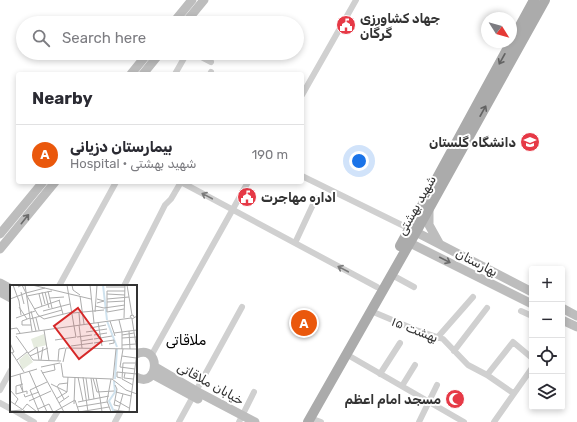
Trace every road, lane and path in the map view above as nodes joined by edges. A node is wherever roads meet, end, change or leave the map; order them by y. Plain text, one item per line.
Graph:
1 (192, 0) edge
2 (204, 0) edge
3 (356, 0) edge
4 (534, 0) edge
5 (545, 0) edge
6 (179, 16) edge
7 (191, 16) edge
8 (142, 60) edge
9 (154, 60) edge
10 (183, 60) edge
11 (207, 60) edge
12 (211, 62) dead end
13 (133, 72) edge
14 (145, 72) edge
15 (176, 72) edge
16 (304, 91) edge
17 (304, 177) edge
18 (41, 184) edge
19 (53, 184) edge
20 (115, 184) edge
21 (180, 184) edge
22 (185, 184) edge
23 (247, 184) edge
24 (316, 198) dead end
25 (429, 209) junction
26 (234, 210) junction
27 (413, 231) junction
28 (0, 234) edge
29 (407, 241) junction
30 (294, 243) junction
31 (440, 245) junction
32 (0, 249) edge
33 (392, 275) junction
34 (60, 285) edge
35 (124, 285) edge
36 (377, 287) junction
37 (414, 287) dead end
38 (529, 290) edge
39 (473, 297) dead end
40 (529, 302) edge
41 (242, 307) dead end
42 (487, 308) dead end
43 (521, 310) dead end
44 (565, 310) edge
45 (371, 311) junction
46 (529, 314) edge
47 (577, 316) edge
48 (565, 323) edge
49 (577, 327) edge
50 (437, 338) junction
51 (400, 343) dead end
52 (454, 351) junction
53 (137, 354) edge
54 (346, 354) junction
55 (529, 355) edge
56 (151, 356) junction
57 (415, 365) dead end
58 (154, 370) junction
59 (10, 372) edge
60 (529, 372) edge
61 (380, 374) junction
62 (487, 375) junction
63 (137, 379) edge
64 (437, 385) dead end
65 (402, 386) junction
66 (0, 390) edge
67 (254, 392) dead end
68 (513, 393) junction
69 (194, 394) junction
70 (429, 402) junction
71 (0, 403) edge
72 (10, 408) edge
73 (17, 412) edge
74 (57, 412) edge
75 (120, 412) edge
76 (241, 420) edge
77 (306, 421) edge
78 (34, 422) edge
79 (51, 422) edge
80 (115, 422) edge
81 (179, 422) edge
82 (254, 422) edge
83 (321, 422) edge
84 (419, 422) edge
85 (464, 422) edge
86 (494, 422) edge

1 - 6 main road
2 - 7 main road
3 - 16 street
4 -> 27 main road, شهید بهشتی
25 -> 5 main road, شهید بهشتی
8 - 13 main road
9 - 14 main road
10 - 15 street
11 - 12 street
17 - 27 street
18 - 28 main road
32 -> 19 main road
20 - 34 street
21 - 35 street
26 -> 22 street
23 - 26 street
24 - 30 street
25 - 27 main road, شهید بهشتی
25 - 31 main road
26 - 30 street
26 - 56 street
27 - 29 main road, شهید بهشتی
27 - 31 main road, بهارستان
29 - 33 main road, شهید بهشتی
29 - 36 main road, شهید بهشتی
29 -> 40 main road, بهارستان
36 -> 30 street
31 - 38 main road, بهارستان
33 - 37 street
33 - 45 main road, شهید بهشتی
36 - 77 main road, شهید بهشتی
39 - 50 street
41 - 69 street
42 - 52 street
43 - 46 street
44 - 47 main road
45 - 50 street, بهشت ۱۵
45 - 54 main road, شهید بهشتی
48 - 49 main road
50 - 52 street, بهشت ۱۵
51 - 61 street
52 - 62 street, بهشت ۱۵
53 - 56 main road
54 - 61 street
54 - 77 main road, شهید بهشتی
55 - 62 street
56 - 58 main road
57 - 65 street
58 - 63 main road
58 - 69 main road, خیابان ملاقاتی
59 - 66 street
60 - 68 street
61 - 65 street
62 - 68 street, بهشت ۱۵
64 - 70 street
65 - 70 street
67 - 76 street
68 - 86 street
69 - 76 main road, خیابان ملاقاتی
69 - 81 street
70 - 84 street
70 - 85 street
71 - 72 street
73 - 78 street
74 - 79 street
75 - 80 street
76 - 82 main road, خیابان ملاقاتی
77 - 83 street

